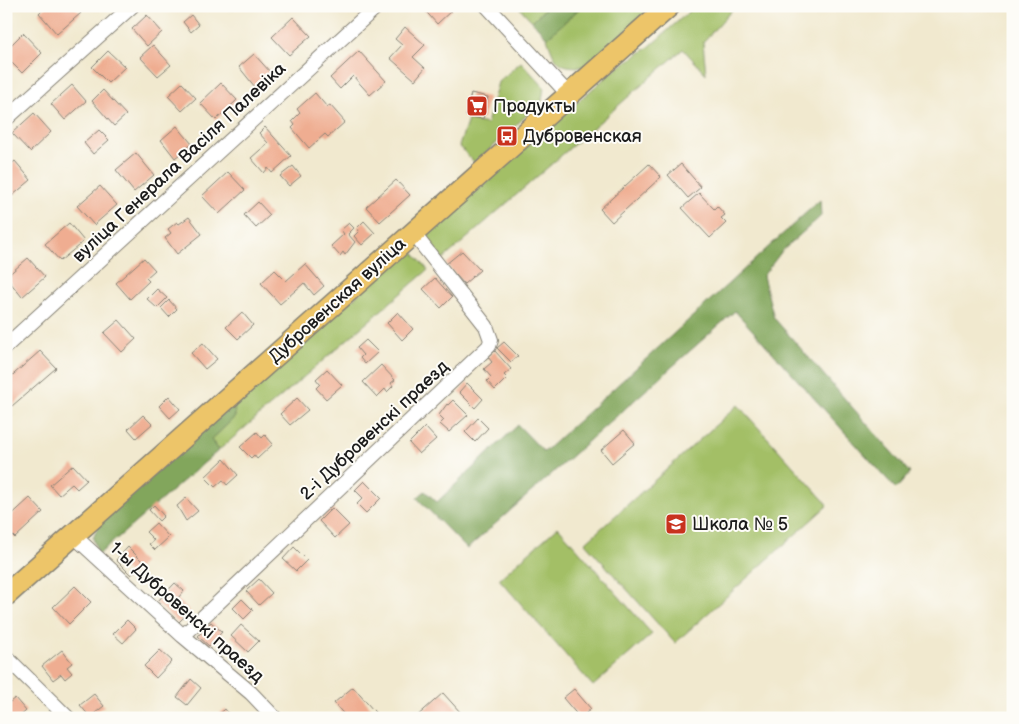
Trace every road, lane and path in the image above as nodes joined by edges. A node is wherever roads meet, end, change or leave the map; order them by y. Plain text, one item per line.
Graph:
1 (132, 6) edge
2 (376, 6) edge
3 (487, 6) edge
4 (668, 6) edge
5 (569, 95) junction
6 (6, 119) edge
7 (413, 233) junction
8 (6, 346) edge
9 (73, 535) junction
10 (6, 595) edge
11 (183, 636) junction
12 (6, 657) edge
13 (68, 718) edge
14 (275, 718) edge

1 - 6 street
2 - 8 street, вуліца Генерала Васіля Палевіка
3 - 5 street
4 - 5 main road, Дубровенская вуліца
5 - 7 main road, Дубровенская вуліца
7 - 9 main road, Дубровенская вуліца
7 - 11 street, 2-і Дубровенскі праезд
9 - 10 main road, Дубровенская вуліца
9 - 11 street, 1-ы Дубровенскі праезд
11 - 14 street, 1-ы Дубровенскі праезд
12 - 13 street

